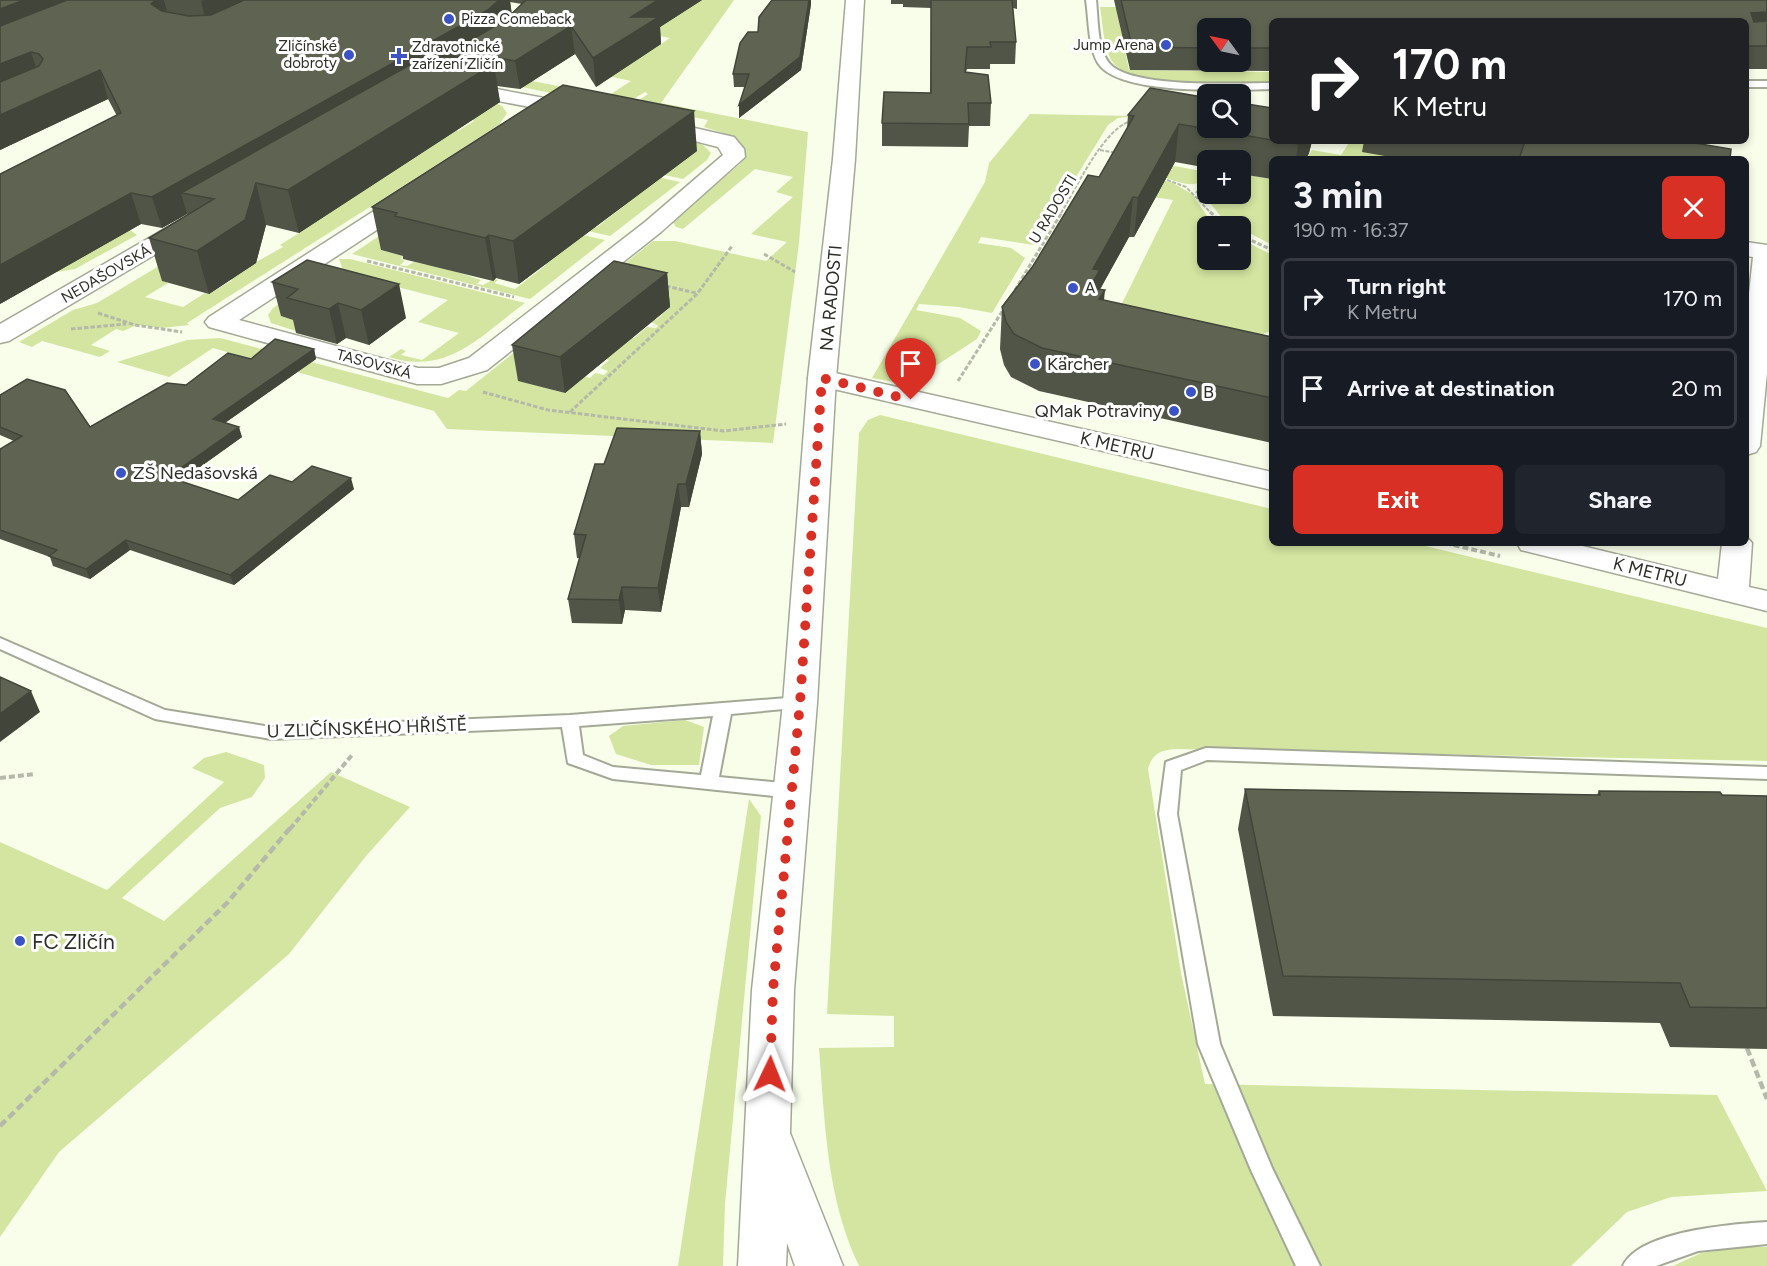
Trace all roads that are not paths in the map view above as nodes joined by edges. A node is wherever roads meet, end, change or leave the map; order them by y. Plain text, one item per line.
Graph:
1 (855, 0) edge
2 (1090, 0) edge
3 (459, 68) edge
4 (1749, 84) edge
5 (1767, 84) edge
6 (1269, 86) edge
7 (552, 105) junction
8 (524, 124) edge
9 (430, 185) edge
10 (207, 215) edge
11 (1760, 249) edge
12 (0, 335) edge
13 (822, 378) junction
14 (1749, 404) edge
15 (1269, 480) edge
16 (1544, 546) edge
17 (1737, 546) edge
18 (1733, 593) junction
19 (1767, 601) edge
20 (0, 643) edge
21 (800, 703) junction
22 (723, 709) junction
23 (570, 721) junction
24 (1767, 773) edge
25 (709, 782) junction
26 (792, 791) junction
27 (769, 1135) junction
28 (1767, 1233) edge
29 (762, 1266) edge
30 (819, 1266) edge
31 (1308, 1266) edge
32 (1635, 1266) edge

1 - 13 street, NA RADOSTI
2 - 6 lane
3 - 7 street, TASOVSKÁ
4 - 5 lane
7 - 8 street
7 - 9 street, TASOVSKÁ
10 - 12 street, NEDAŠOVSKÁ
11 - 14 street
13 - 15 street, K METRU
13 - 21 street, NA RADOSTI
16 - 18 street, K METRU
17 - 18 street
18 - 19 street, K METRU
20 - 23 lane, U ZLIČÍNSKÉHO HŘIŠTĚ
21 - 22 lane, U ZLIČÍNSKÉHO HŘIŠTĚ
21 - 26 street, NA RADOSTI
22 - 23 lane, U ZLIČÍNSKÉHO HŘIŠTĚ
22 - 25 lane
23 - 25 lane
24 - 31 lane
25 - 26 lane
26 - 27 street, NA RADOSTI
27 - 29 street, NA RADOSTI
27 - 30 street, NA RADOSTI
28 - 32 lane

